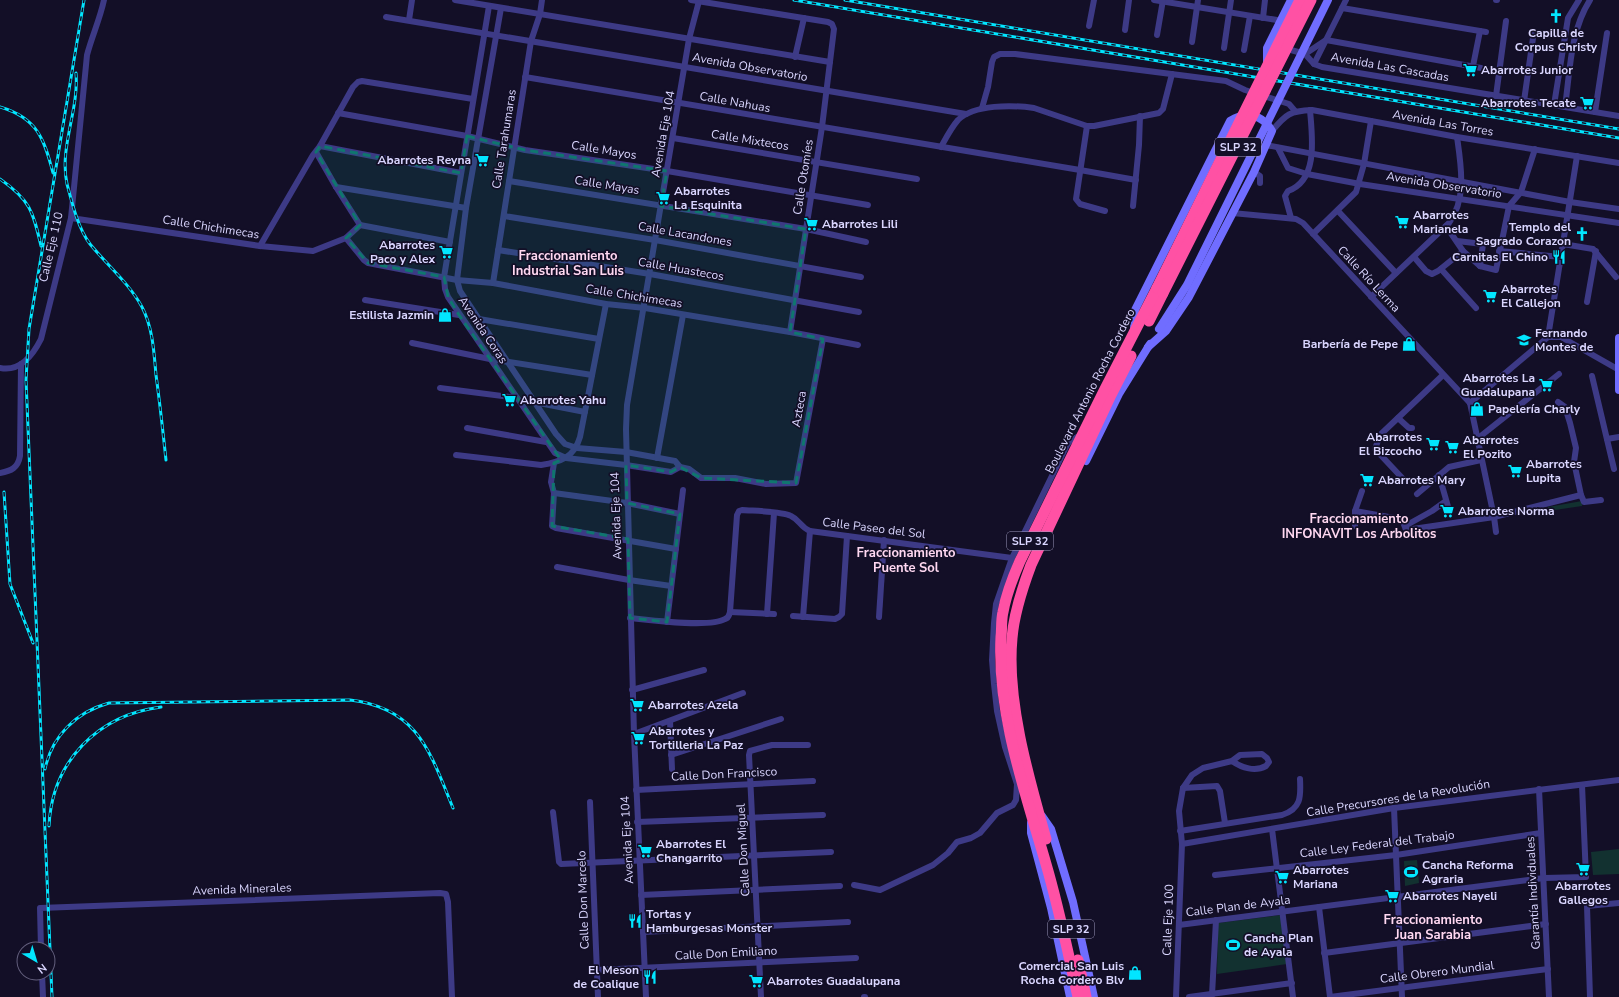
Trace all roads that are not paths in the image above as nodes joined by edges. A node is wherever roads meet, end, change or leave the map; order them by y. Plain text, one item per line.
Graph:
1 (104, 0) edge
2 (412, 0) edge
3 (455, 0) edge
4 (542, 0) edge
5 (691, 0) edge
6 (1094, 0) edge
7 (1129, 0) edge
8 (1154, 0) edge
9 (1198, 0) edge
10 (1231, 0) edge
11 (1265, 0) edge
12 (1286, 0) edge
13 (1291, 0) edge
14 (1300, 0) edge
15 (1311, 0) edge
16 (1328, 0) edge
17 (1346, 0) edge
18 (1579, 0) edge
19 (1590, 0) edge
20 (699, 1) junction
21 (1163, 1) edge
22 (489, 6) junction
23 (1196, 7) junction
24 (502, 8) junction
25 (1342, 8) junction
26 (1229, 12) junction
27 (540, 14) junction
28 (386, 16) dead end
29 (1250, 16) junction
30 (804, 18) junction
31 (1263, 18) junction
32 (409, 20) junction
33 (1277, 20) junction
34 (1506, 20) dead end
35 (1089, 26) dead end
36 (1124, 30) dead end
37 (1534, 31) dead end
38 (484, 33) junction
39 (1607, 33) dead end
40 (497, 35) junction
41 (1157, 36) dead end
42 (689, 39) junction
43 (1326, 40) junction
44 (531, 41) junction
45 (1192, 42) dead end
46 (1224, 48) dead end
47 (1244, 50) dead end
48 (1305, 54) junction
49 (795, 57) junction
50 (830, 62) junction
51 (1314, 64) junction
52 (1473, 66) junction
53 (685, 67) junction
54 (1266, 67) junction
55 (1481, 68) dead end
56 (1172, 74) junction
57 (525, 77) junction
58 (826, 91) junction
59 (1496, 96) junction
60 (473, 99) junction
61 (1524, 101) junction
62 (679, 103) junction
63 (1554, 106) junction
64 (1565, 107) junction
65 (982, 108) junction
66 (1310, 110) junction
67 (1295, 111) junction
68 (1595, 112) junction
69 (338, 113) junction
70 (966, 114) junction
71 (1140, 116) junction
72 (1619, 116) edge
73 (1371, 121) junction
74 (1087, 126) junction
75 (822, 127) junction
76 (1272, 131) junction
77 (467, 136) junction
78 (1457, 137) junction
79 (673, 138) junction
80 (479, 140) junction
81 (1266, 145) junction
82 (941, 147) junction
83 (514, 148) junction
84 (1278, 148) junction
85 (318, 149) junction
86 (1535, 149) junction
87 (1311, 155) junction
88 (1578, 156) junction
89 (816, 162) junction
90 (1619, 163) edge
91 (1364, 164) junction
92 (1080, 170) junction
93 (667, 171) junction
94 (1254, 172) junction
95 (461, 173) junction
96 (1307, 174) junction
97 (917, 179) dead end
98 (1136, 180) junction
99 (509, 181) junction
100 (1461, 182) junction
101 (1260, 183) dead end
102 (1360, 184) junction
103 (336, 187) junction
104 (1521, 192) junction
105 (811, 195) junction
106 (1460, 199) junction
107 (1570, 202) junction
108 (868, 205) dead end
109 (456, 206) junction
110 (662, 206) junction
111 (1133, 206) dead end
112 (1509, 206) junction
113 (466, 208) junction
114 (1619, 209) edge
115 (1105, 211) dead end
116 (1338, 211) junction
117 (1232, 213) junction
118 (1568, 215) junction
119 (504, 216) junction
120 (71, 218) junction
121 (1291, 218) junction
122 (1619, 223) edge
123 (360, 225) junction
124 (1446, 226) junction
125 (806, 229) junction
126 (1314, 234) junction
127 (346, 238) junction
128 (656, 240) junction
129 (1457, 241) junction
130 (450, 242) junction
131 (866, 242) dead end
132 (1563, 244) junction
133 (260, 246) junction
134 (498, 250) junction
135 (1464, 251) junction
136 (1499, 251) junction
137 (1596, 251) junction
138 (1414, 257) junction
139 (1561, 257) junction
140 (801, 266) junction
141 (1480, 266) junction
142 (1441, 269) junction
143 (1396, 273) junction
144 (650, 274) junction
145 (444, 277) junction
146 (861, 277) dead end
147 (1616, 277) dead end
148 (457, 280) junction
149 (493, 283) junction
150 (1160, 291) junction
151 (1371, 297) junction
152 (365, 300) dead end
153 (796, 300) junction
154 (1587, 302) dead end
155 (606, 304) junction
156 (645, 308) junction
157 (1476, 308) dead end
158 (858, 312) dead end
159 (459, 315) junction
160 (683, 315) junction
161 (479, 319) junction
162 (790, 332) junction
163 (1134, 333) junction
164 (1548, 337) junction
165 (1619, 338) edge
166 (823, 339) junction
167 (599, 340) junction
168 (412, 343) dead end
169 (858, 346) dead end
170 (1148, 347) junction
171 (490, 359) junction
172 (506, 361) junction
173 (21, 364) junction
174 (0, 368) edge
175 (1618, 370) edge
176 (1559, 374) dead end
177 (592, 375) junction
178 (1444, 375) junction
179 (1592, 376) dead end
180 (440, 388) dead end
181 (1619, 390) edge
182 (517, 398) junction
183 (534, 402) junction
184 (1558, 402) dead end
185 (1470, 403) junction
186 (585, 412) junction
187 (1398, 418) junction
188 (467, 428) dead end
189 (1412, 428) dead end
190 (1082, 434) junction
191 (1619, 437) edge
192 (1477, 439) junction
193 (1607, 439) junction
194 (546, 442) junction
195 (577, 448) junction
196 (626, 452) junction
197 (456, 455) dead end
198 (566, 458) junction
199 (657, 458) junction
200 (1481, 460) junction
201 (554, 463) junction
202 (626, 464) junction
203 (680, 467) junction
204 (1614, 469) dead end
205 (0, 472) edge
206 (1439, 475) junction
207 (1405, 481) dead end
208 (796, 483) joint
209 (1067, 488) junction
210 (683, 490) dead end
211 (1362, 491) dead end
212 (554, 493) junction
213 (1417, 494) dead end
214 (1581, 495) junction
215 (1601, 500) dead end
216 (1446, 501) junction
217 (627, 503) junction
218 (1449, 510) dead end
219 (1354, 512) junction
220 (774, 513) junction
221 (680, 514) junction
222 (1494, 517) junction
223 (1355, 526) dead end
224 (1405, 526) junction
225 (810, 531) junction
226 (1496, 532) dead end
227 (847, 536) junction
228 (628, 540) junction
229 (884, 540) junction
230 (676, 549) junction
231 (1012, 558) junction
232 (557, 567) dead end
233 (629, 580) junction
234 (671, 586) junction
235 (730, 612) junction
236 (767, 614) junction
237 (774, 614) dead end
238 (793, 616) dead end
239 (803, 617) junction
240 (879, 617) dead end
241 (630, 618) junction
242 (667, 622) junction
243 (704, 670) dead end
244 (632, 690) junction
245 (743, 693) dead end
246 (781, 719) dead end
247 (670, 722) junction
248 (634, 734) junction
249 (808, 744) dead end
250 (671, 755) junction
251 (1232, 761) junction
252 (672, 769) dead end
253 (1300, 779) dead end
254 (1619, 780) edge
255 (813, 781) dead end
256 (1020, 783) junction
257 (750, 784) junction
258 (1582, 785) junction
259 (1183, 788) junction
260 (1539, 789) junction
261 (636, 790) junction
262 (590, 802) dead end
263 (1394, 808) junction
264 (553, 812) dead end
265 (1035, 813) junction
266 (823, 815) dead end
267 (752, 818) junction
268 (637, 822) junction
269 (1225, 823) junction
270 (1272, 830) junction
271 (1180, 831) junction
272 (1542, 833) junction
273 (1182, 844) junction
274 (831, 852) dead end
275 (1396, 854) junction
276 (754, 855) junction
277 (639, 860) junction
278 (593, 863) junction
279 (1050, 863) junction
280 (1277, 868) junction
281 (1215, 875) dead end
282 (1544, 878) junction
283 (854, 885) dead end
284 (840, 886) dead end
285 (756, 890) junction
286 (641, 895) junction
287 (1398, 897) junction
288 (1619, 903) edge
289 (1319, 907) junction
290 (1283, 912) junction
291 (1216, 920) junction
292 (848, 922) dead end
293 (1546, 924) junction
294 (1179, 925) junction
295 (758, 927) junction
296 (642, 932) junction
297 (41, 941) edge
298 (1400, 944) junction
299 (1324, 953) junction
300 (856, 958) dead end
301 (759, 962) junction
302 (644, 969) junction
303 (1548, 969) junction
304 (596, 970) junction
305 (42, 981) edge
306 (1292, 984) junction
307 (1402, 988) junction
308 (1212, 995) junction
309 (43, 997) edge
310 (452, 997) edge
311 (598, 997) edge
312 (646, 997) edge
313 (761, 997) edge
314 (1070, 997) edge
315 (1078, 997) edge
316 (1086, 997) edge
317 (1094, 997) edge
318 (1176, 997) edge
319 (1189, 997) edge
320 (1293, 997) edge
321 (1330, 997) edge
322 (1402, 997) edge
323 (1549, 997) edge
324 (1590, 997) edge

1 - 120 street, Calle Eje 110
2 - 32 street
3 - 22 street, Avenida Observatorio
4 - 27 street, Calle Tarahumaras
5 - 20 street
6 - 35 street
7 - 36 street
8 - 21 street
9 - 23 street
10 - 26 street
11 - 31 street
12 - 33 street
13 - 54 main road, bridge
14 - 54 highway, Boulevard Antonio Rocha Cordero / SLP 32, bridge
15 - 150 highway, Boulevard Antonio Rocha Cordero / SLP 32, bridge
16 - 170 main road, bridge
17 - 25 street
18 - 63 street
19 - 64 street
20 - 30 street
20 - 42 street, Avenida Eje 104
21 - 23 street
21 - 41 street
22 - 24 street, Avenida Observatorio
22 - 38 street, Avenida Coras
23 - 26 street
23 - 45 street
24 - 27 street, Avenida Observatorio
24 - 40 street, Avenida Coras
25 - 43 street
25 - 52 street
26 - 29 street
26 - 46 street
27 - 42 street, Avenida Observatorio
27 - 44 street, Calle Tarahumaras
28 - 32 street, Avenida Observatorio
29 - 31 street
29 - 47 street
30 - 49 street
30 - 50 street, Calle Otomíes
31 - 33 street
32 - 38 street, Avenida Observatorio
33 - 48 street
34 - 59 street
37 - 61 street
38 - 40 street, Avenida Observatorio
38 - 60 street, Avenida Coras
39 - 68 street
40 - 44 street, Avenida Observatorio
40 - 80 street, Avenida Coras
42 - 49 street, Avenida Observatorio
42 - 53 street, Avenida Eje 104
43 - 48 street
43 - 51 street
43 - 52 street
44 - 53 street, Avenida Observatorio
44 - 57 street, Calle Tarahumaras
48 - 51 street, Avenida Las Cascadas
49 - 50 street, Avenida Observatorio
50 - 58 street, Calle Otomíes
51 - 59 street, Avenida Las Cascadas
52 - 55 street
53 - 58 street, Avenida Observatorio
53 - 62 street, Avenida Eje 104
54 - 150 highway, Boulevard Antonio Rocha Cordero / SLP 32, bridge
56 - 65 street
56 - 67 street
56 - 71 street
57 - 62 street, Calle Nahuas
57 - 83 street, Calle Tarahumaras
58 - 70 street, Avenida Observatorio
58 - 75 street, Calle Otomíes
59 - 61 street, Avenida Las Cascadas
60 - 69 street
60 - 77 street, Avenida Coras
61 - 63 street, Avenida Las Cascadas
62 - 75 street, Calle Nahuas
62 - 79 street, Avenida Eje 104
63 - 64 street, Avenida Las Cascadas
64 - 68 street, Avenida Las Cascadas
65 - 70 street
65 - 74 street
66 - 67 street, Avenida Las Torres
66 - 73 street, Avenida Las Torres
66 - 87 street
67 - 76 street, Avenida Las Torres
68 - 72 street, Avenida Las Cascadas
69 - 77 street, Calle Mayos
69 - 85 street
70 - 82 street
71 - 74 street
71 - 98 street
73 - 78 street, Avenida Las Torres
73 - 91 street
74 - 92 street
75 - 82 street, Calle Nahuas
75 - 89 street, Calle Otomíes
76 - 81 main road
76 - 163 main road
77 - 80 street, Calle Mayos
77 - 95 street, Avenida Coras
78 - 86 street, Avenida Las Torres
78 - 100 street
79 - 89 street, Calle Mixtecos
79 - 93 street, Avenida Eje 104
80 - 83 street, Calle Mayos
80 - 113 street, Avenida Coras
81 - 84 street, Avenida Observatorio
81 - 94 main road
82 - 92 street, Calle Nahuas
83 - 93 street, Calle Mayos
83 - 99 street, Calle Tarahumaras
84 - 87 street, Avenida Observatorio
84 - 96 street, Avenida Observatorio
85 - 95 street
85 - 103 street
85 - 133 street
86 - 88 street, Avenida Las Torres
86 - 104 street
87 - 91 street, Avenida Observatorio
87 - 96 street
88 - 90 street, Avenida Las Torres
88 - 107 street
89 - 97 street, Calle Mixtecos
89 - 105 street, Calle Otomíes
91 - 100 street, Avenida Observatorio
91 - 102 street
92 - 98 street, Calle Nahuas
92 - 115 street
93 - 105 street, Calle Mayos
93 - 110 street, Avenida Eje 104
94 - 101 street
94 - 117 main road
95 - 109 street, Avenida Coras
96 - 102 street, Avenida Observatorio
96 - 121 street
98 - 111 street
99 - 110 street, Calle Mayas
99 - 119 street, Calle Tarahumaras
100 - 104 street, Avenida Observatorio
100 - 106 street
102 - 106 street, Avenida Observatorio
102 - 116 street
103 - 109 street
103 - 123 street
104 - 107 street, Avenida Observatorio
104 - 112 street
105 - 108 street, Calle Mayos
105 - 125 street, Calle Otomíes
106 - 112 street, Avenida Observatorio
106 - 124 street
107 - 114 street, Avenida Observatorio
107 - 118 street
109 - 113 street
109 - 130 street, Avenida Coras
110 - 125 street, Calle Mayas
110 - 128 street, Avenida Eje 104
112 - 118 street, Avenida Observatorio
112 - 136 street
113 - 148 street, Avenida Coras
116 - 126 street
116 - 143 street
117 - 121 street, Calle Río Lerma
117 - 170 main road
118 - 122 street, Avenida Observatorio
118 - 132 street
119 - 128 street, Calle Lacandones
119 - 134 street, Calle Tarahumaras
120 - 133 street, Calle Chichimecas
120 - 173 street, Calle Eje 110
121 - 126 street, Calle Río Lerma
123 - 127 street, Calle Chichimecas
123 - 130 street
124 - 129 street
124 - 138 street
125 - 131 street, Calle Mayas
125 - 140 street, Calle Otomíes
126 - 151 street, Calle Río Lerma
127 - 133 street, Calle Chichimecas
127 - 145 street, Calle Chichimecas
128 - 140 street, Calle Lacandones
128 - 144 street, Avenida Eje 104
129 - 135 street
129 - 141 street
130 - 145 street, Avenida Coras
132 - 137 street
132 - 139 street
134 - 144 street, Calle Huastecos
134 - 149 street, Calle Tarahumaras
135 - 141 street
135 - 142 street
136 - 139 street
136 - 141 street
137 - 147 street
137 - 154 street
138 - 142 street
138 - 143 street
139 - 164 street
140 - 146 street, Calle Lacandones
140 - 153 street, Calle Otomíes
142 - 157 street
143 - 151 street
144 - 153 street, Calle Huastecos
144 - 156 street, Avenida Eje 104
145 - 148 street, Calle Chichimecas
145 - 159 street, Avenida Coras
148 - 149 street, Calle Chichimecas
148 - 161 street, Avenida Coras
149 - 155 street, Calle Chichimecas
150 - 163 highway, Boulevard Antonio Rocha Cordero / SLP 32
150 - 209 highway, Boulevard Antonio Rocha Cordero / SLP 32
151 - 178 street, Calle Río Lerma
152 - 159 street
153 - 158 street, Calle Huastecos
153 - 162 street, Calle Otomíes
155 - 156 street, Calle Chichimecas
155 - 167 street
156 - 160 street, Calle Chichimecas
156 - 196 street, Avenida Eje 104
159 - 171 street, Avenida Coras
160 - 162 street, Calle Chichimecas
160 - 199 street
161 - 167 street
161 - 172 street, Avenida Coras
162 - 166 street, Calle Chichimecas
163 - 190 highway, Boulevard Antonio Rocha Cordero / SLP 32
164 - 175 street
164 - 185 street
165 - 175 main road
166 - 169 street, Calle Chichimecas
166 - 208 street, Azteca
167 - 177 street
168 - 171 street
170 - 209 main road
171 - 172 street
171 - 182 street, Avenida Coras
172 - 177 street
172 - 183 street, Avenida Coras
173 - 174 street
173 - 205 street
175 - 181 main road
176 - 192 street
177 - 186 street
178 - 185 street, Calle Río Lerma
178 - 187 street
179 - 193 street
180 - 182 street
182 - 194 street, Avenida Coras
183 - 186 street
183 - 195 street, Avenida Coras
184 - 214 street
185 - 192 street
186 - 195 street
187 - 189 street
187 - 207 street
188 - 194 street
190 - 231 street
190 - 256 highway, Boulevard Antonio Rocha Cordero / SLP 32
191 - 193 street
192 - 200 street
193 - 204 street
194 - 198 street, Avenida Coras
195 - 196 street, Avenida Coras
195 - 198 street
196 - 199 street, Avenida Coras
196 - 202 street, Avenida Eje 104
197 - 201 street
198 - 201 street
198 - 202 street, Avenida Coras
199 - 203 street, Avenida Coras
200 - 206 street
200 - 222 street
201 - 212 street
202 - 203 street, Avenida Coras
202 - 217 street, Avenida Eje 104
203 - 208 street, Avenida Coras
206 - 213 street
206 - 216 street
209 - 265 highway, Boulevard Antonio Rocha Cordero / SLP 32
210 - 221 street
211 - 219 street
212 - 217 street
212 - 228 street
214 - 215 street
214 - 222 street
216 - 218 street
216 - 224 street
217 - 221 street
217 - 228 street, Avenida Eje 104
219 - 223 street
219 - 224 street
220 - 225 street, Calle Paseo del Sol
220 - 235 street, Calle Paseo del Sol
220 - 236 street
221 - 230 street
222 - 224 street
222 - 226 street
225 - 227 street, Calle Paseo del Sol
225 - 239 street
227 - 229 street, Calle Paseo del Sol
227 - 239 street
228 - 230 street
228 - 233 street, Avenida Eje 104
229 - 231 street, Calle Paseo del Sol
229 - 240 street
230 - 234 street
231 - 256 street
232 - 233 street
233 - 234 street
233 - 241 street, Avenida Eje 104
234 - 242 street
235 - 236 street
235 - 242 street
236 - 237 street
238 - 239 street
241 - 242 street
241 - 244 street, Avenida Eje 104
243 - 244 street
244 - 248 street, Avenida Eje 104
245 - 247 street
246 - 250 street
247 - 248 street
247 - 250 street
248 - 261 street, Avenida Eje 104
249 - 257 street, Calle Don Miguel
250 - 252 street
251 - 251 street
251 - 259 street
253 - 269 street
254 - 258 street, Calle Precursores de la Revolución
255 - 257 street, Calle Don Francisco
256 - 265 highway, Boulevard Antonio Rocha Cordero / SLP 32
256 - 283 street
257 - 261 street, Calle Don Francisco
257 - 267 street, Calle Don Miguel
258 - 260 street, Calle Precursores de la Revolución
258 - 282 street, Calle Plan de Ayala
259 - 269 street
259 - 271 street, Calle Eje 100
260 - 263 street, Calle Precursores de la Revolución
260 - 272 street, Garantía Individuales
261 - 268 street, Avenida Eje 104
262 - 278 street, Calle Don Marcelo
263 - 270 street, Calle Precursores de la Revolución
263 - 275 street
264 - 278 street
265 - 279 highway, Boulevard Antonio Rocha Cordero / SLP 32
265 - 314 main road, Boulevard Antonio Rocha Cordero / SLP 32
265 - 317 main road, Boulevard Antonio Rocha Cordero / SLP 32
266 - 267 street
267 - 268 street
267 - 276 street, Calle Don Miguel
268 - 277 street, Avenida Eje 104
269 - 271 street
270 - 273 street, Calle Precursores de la Revolución
270 - 280 street
271 - 273 street, Calle Eje 100
272 - 275 street, Calle Ley Federal del Trabajo
272 - 282 street, Garantía Individuales
273 - 294 street, Calle Eje 100
274 - 276 street
275 - 280 street, Calle Ley Federal del Trabajo
275 - 287 street
276 - 277 street
276 - 285 street, Calle Don Miguel
277 - 278 street
277 - 286 street, Avenida Eje 104
278 - 304 street, Calle Don Marcelo
279 - 315 highway, Boulevard Antonio Rocha Cordero / SLP 32
279 - 316 highway, Boulevard Antonio Rocha Cordero / SLP 32
280 - 281 street, Calle Ley Federal del Trabajo
280 - 290 street
282 - 287 street, Calle Plan de Ayala
282 - 293 street, Garantía Individuales
284 - 285 street
285 - 286 street
285 - 295 street, Calle Don Miguel
286 - 296 street, Avenida Eje 104
287 - 289 street, Calle Plan de Ayala
287 - 298 street
288 - 324 street
289 - 290 street, Calle Plan de Ayala
289 - 299 street
290 - 291 street, Calle Plan de Ayala
290 - 306 street
291 - 294 street, Calle Plan de Ayala
291 - 308 street
292 - 295 street
293 - 298 street
293 - 303 street, Garantía Individuales
294 - 318 street, Calle Eje 100
295 - 296 street
295 - 301 street, Calle Don Miguel
296 - 302 street, Avenida Eje 104
297 - 310 street, Avenida Minerales
298 - 299 street
298 - 307 street
299 - 321 street
300 - 301 street, Calle Don Emiliano
301 - 302 street, Calle Don Emiliano
301 - 313 street, Calle Don Miguel
302 - 304 street, Calle Don Emiliano
302 - 312 street, Avenida Eje 104
303 - 307 street, Calle Obrero Mundial
303 - 323 street, Garantía Individuales
304 - 311 street, Calle Don Marcelo
305 - 309 street
306 - 308 street
306 - 320 street
307 - 321 street, Calle Obrero Mundial
307 - 322 street
308 - 319 street

